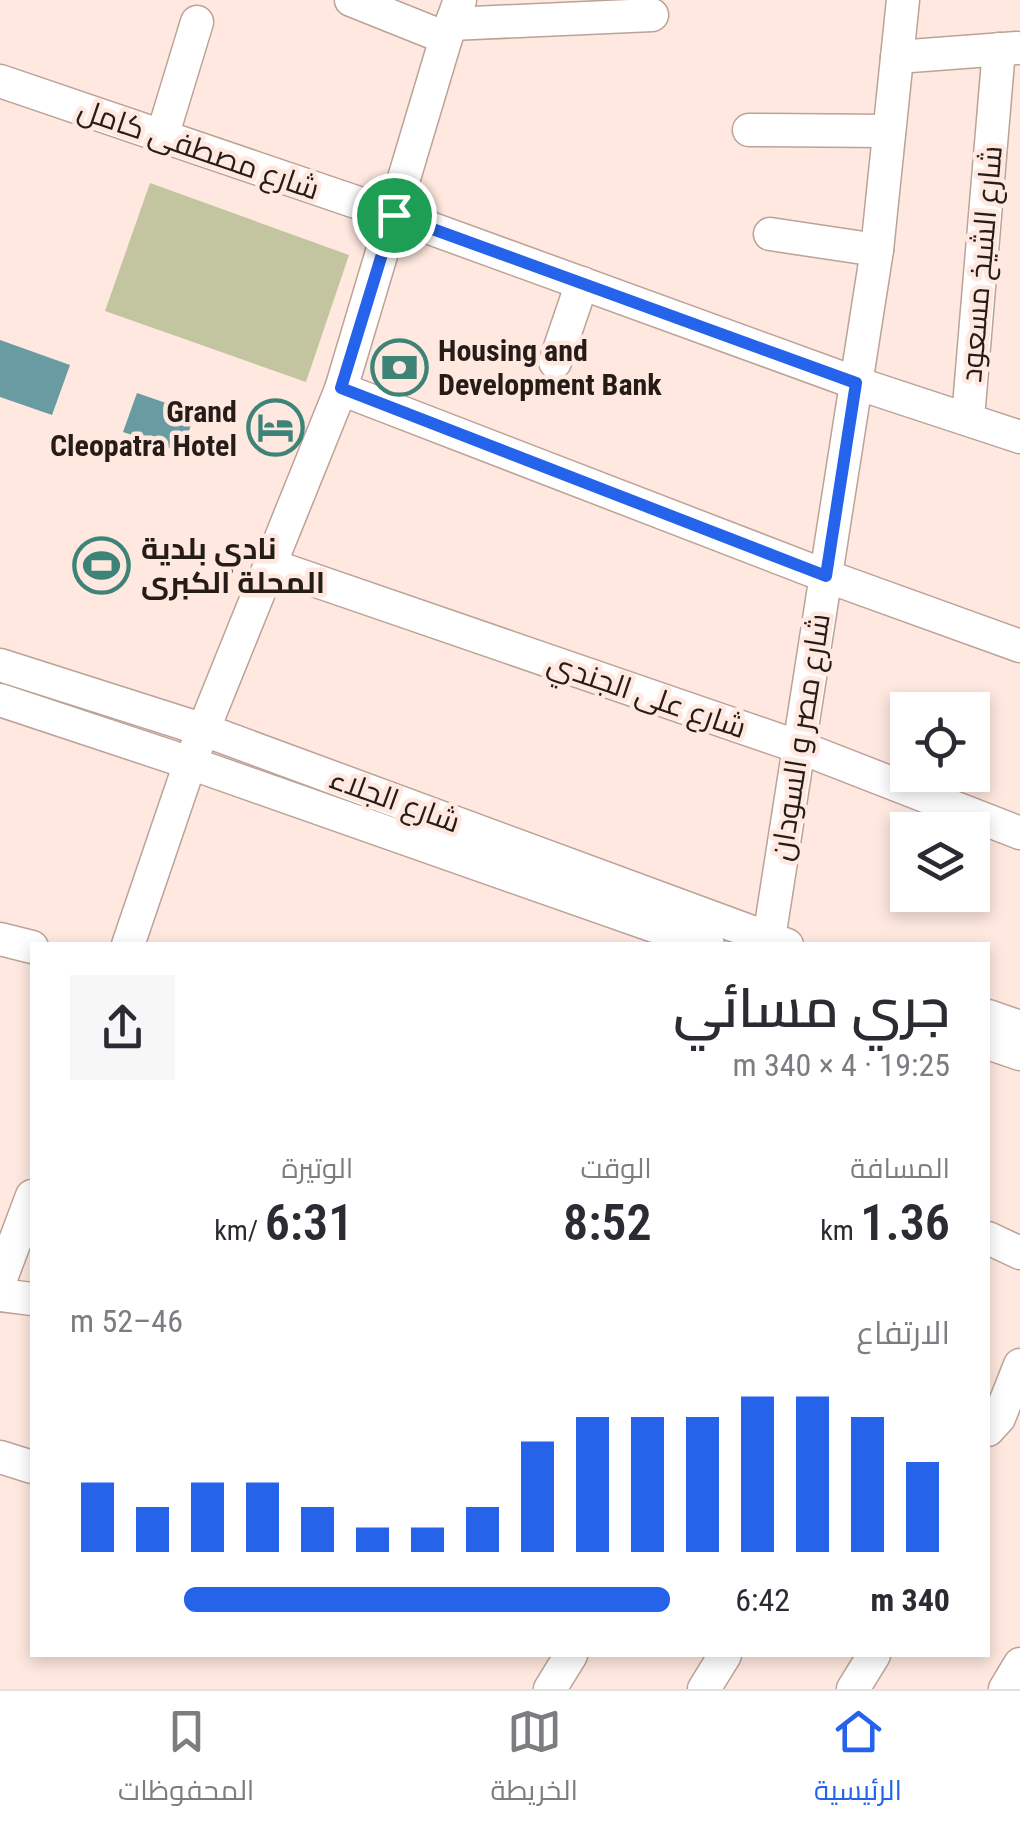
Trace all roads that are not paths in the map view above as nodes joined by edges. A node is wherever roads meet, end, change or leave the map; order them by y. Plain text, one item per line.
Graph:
1 (351, 0) edge
2 (903, 0) edge
3 (652, 15) dead end
4 (452, 21) edge
5 (197, 22) dead end
6 (1010, 48) edge
7 (897, 57) junction
8 (0, 81) edge
9 (750, 130) dead end
10 (890, 132) junction
11 (162, 137) junction
12 (394, 215) junction
13 (770, 234) dead end
14 (877, 250) junction
15 (582, 283) junction
16 (555, 362) dead end
17 (856, 383) junction
18 (341, 388) junction
19 (968, 418) junction
20 (1020, 437) edge
21 (270, 565) junction
22 (826, 576) junction
23 (1020, 646) edge
24 (0, 665) edge
25 (0, 700) edge
26 (204, 730) junction
27 (798, 748) junction
28 (190, 763) junction
29 (1020, 833) edge
30 (0, 939) edge
31 (129, 942) edge
32 (699, 942) edge
33 (778, 942) edge
34 (30, 947) edge
35 (990, 1017) edge
36 (1020, 1028) edge
37 (990, 1043) edge
38 (1020, 1054) edge
39 (30, 1199) edge
40 (10, 1225) edge
41 (990, 1239) edge
42 (1020, 1252) edge
43 (0, 1281) edge
44 (0, 1295) edge
45 (30, 1300) edge
46 (1020, 1364) edge
47 (990, 1428) edge
48 (0, 1457) edge
49 (30, 1466) edge
50 (571, 1657) edge
51 (723, 1657) edge
52 (873, 1657) edge
53 (1020, 1664) edge
54 (550, 1689) edge
55 (704, 1689) edge
56 (853, 1689) edge
57 (1005, 1689) edge

1 - 4 street
2 - 7 street, شارع مصر و السودان
3 - 4 street
4 - 12 street
5 - 11 street
6 - 7 street
6 - 19 street, شارع الشيخ مسعود
7 - 10 street, شارع مصر و السودان
8 - 11 street, شارع مصطفى كامل
9 - 10 street
10 - 14 street, شارع مصر و السودان
11 - 12 street, شارع مصطفى كامل
12 - 15 street, شارع مصطفى كامل
12 - 18 street
13 - 14 street
14 - 17 street, شارع مصر و السودان
15 - 16 street
15 - 17 street, شارع مصطفى كامل
17 - 19 street, شارع مصطفى كامل
17 - 22 street, شارع مصر و السودان
18 - 21 street
18 - 22 street
19 - 20 street, شارع مصطفى كامل
21 - 26 street
21 - 27 street, شارع على الجندي
22 - 23 street
22 - 27 street, شارع مصر و السودان
24 - 26 street, شارع الجلاء
25 - 28 street, شارع الجلاء
26 - 28 street
26 - 33 street, شارع الجلاء
27 - 29 street, شارع على الجندي
27 - 33 street, شارع مصر و السودان
28 - 31 street
28 - 32 street, شارع الجلاء
30 - 34 street
35 - 36 street
37 - 38 street
39 - 40 street
40 - 43 street
41 - 42 street
44 - 45 street
46 - 47 street
48 - 49 street
50 - 54 street
51 - 55 street
52 - 56 street
53 - 57 street

